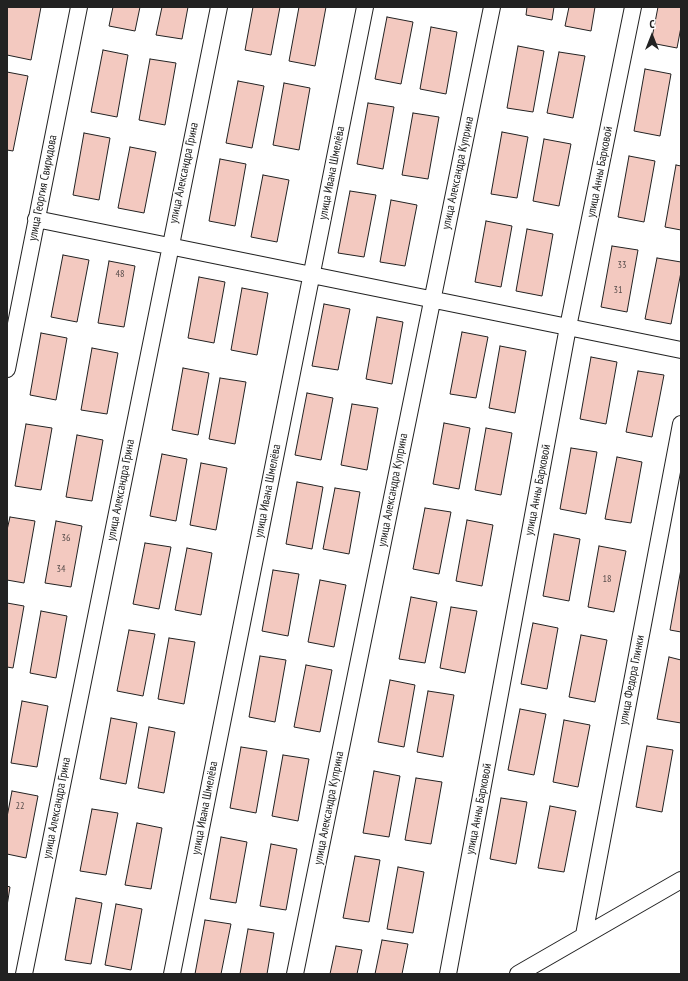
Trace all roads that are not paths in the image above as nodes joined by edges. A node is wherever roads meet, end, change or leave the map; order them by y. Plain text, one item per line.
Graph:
1 (79, 7) edge
2 (218, 7) edge
3 (365, 7) edge
4 (492, 7) edge
5 (633, 7) edge
6 (36, 218) junction
7 (170, 245) junction
8 (311, 274) junction
9 (432, 299) junction
10 (568, 327) junction
11 (681, 350) edge
12 (7, 369) edge
13 (681, 424) edge
14 (681, 880) edge
15 (584, 935) junction
16 (24, 974) edge
17 (172, 974) edge
18 (295, 974) edge
19 (448, 974) edge
20 (518, 974) edge

1 - 6 street, улица Георгия Свиридова
2 - 7 street, улица Александра Грина
3 - 8 street, улица Ивана Шмелёва
4 - 9 street, улица Александра Куприна
5 - 10 street, улица Анны Барковой
6 - 7 street
6 - 12 street, улица Георгия Свиридова
7 - 8 street
7 - 16 street, улица Александра Грина
8 - 9 street
8 - 17 street, улица Ивана Шмелёва
9 - 10 street
9 - 18 street, улица Александра Куприна
10 - 11 street
10 - 19 street, улица Анны Барковой
13 - 15 street, улица Федора Глинки
14 - 15 street
15 - 20 street

